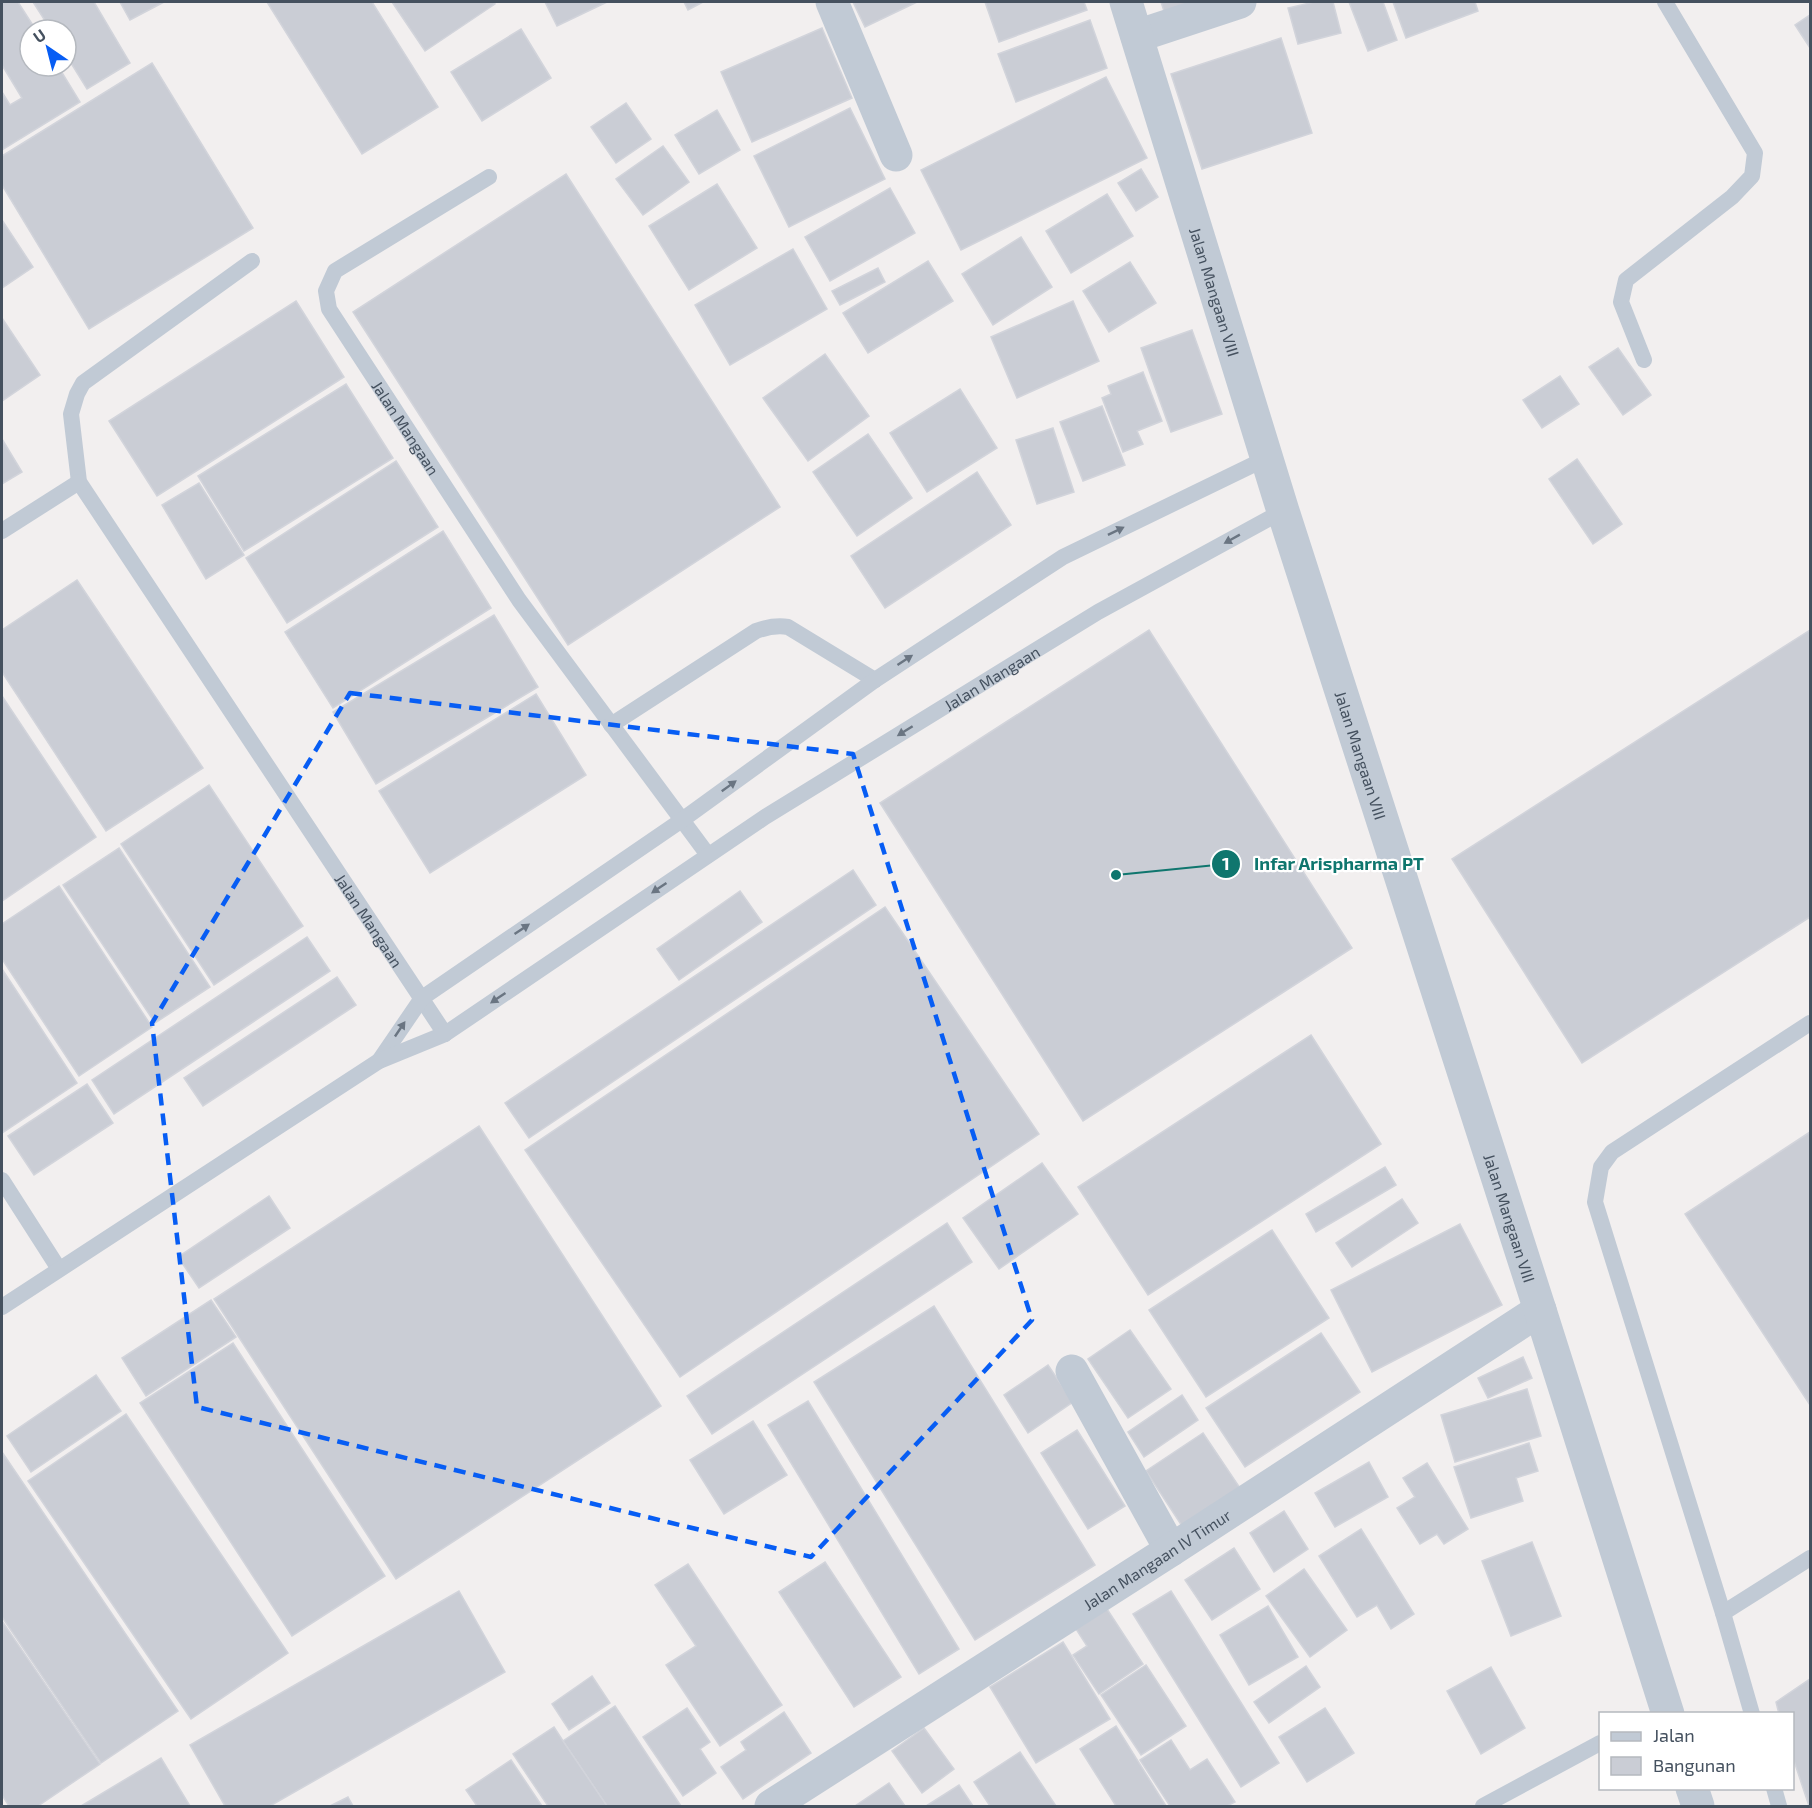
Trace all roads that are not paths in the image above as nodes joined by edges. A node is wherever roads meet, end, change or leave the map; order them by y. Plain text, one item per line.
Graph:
1 (832, 2) edge
2 (1126, 2) edge
3 (1240, 2) edge
4 (1665, 2) edge
5 (1137, 36) junction
6 (896, 155) dead end
7 (489, 177) dead end
8 (252, 261) dead end
9 (1644, 360) dead end
10 (1267, 458) junction
11 (79, 482) junction
12 (1283, 512) junction
13 (2, 531) edge
14 (875, 680) junction
15 (611, 725) junction
16 (682, 820) junction
17 (708, 855) junction
18 (422, 998) junction
19 (1810, 1023) edge
20 (445, 1034) junction
21 (379, 1061) junction
22 (2, 1180) edge
23 (59, 1269) junction
24 (2, 1307) edge
25 (1540, 1310) junction
26 (1072, 1371) dead end
27 (1171, 1550) junction
28 (1810, 1558) edge
29 (1723, 1613) junction
30 (1663, 1711) edge
31 (1752, 1712) edge
32 (1599, 1744) edge
33 (1693, 1790) edge
34 (1775, 1790) edge
35 (791, 1801) edge
36 (1483, 1806) edge
37 (1698, 1806) edge
38 (1779, 1806) edge

1 - 6 street
2 - 5 street, Jalan Mangaan VIII
3 - 5 street
4 - 9 lane
5 - 10 street, Jalan Mangaan VIII
7 - 15 lane, Jalan Mangaan
8 - 11 lane, Jalan Mangaan
10 - 12 street, Jalan Mangaan VIII
14 -> 10 lane
11 - 13 lane
11 - 18 lane, Jalan Mangaan
12 -> 17 lane, Jalan Mangaan
12 - 25 street, Jalan Mangaan VIII
14 - 15 lane
16 -> 14 lane
15 - 16 lane, Jalan Mangaan
16 - 17 lane, Jalan Mangaan
18 -> 16 lane, Jalan Mangaan
17 -> 20 lane, Jalan Mangaan
18 - 20 lane, Jalan Mangaan
21 -> 18 lane, Jalan Mangaan
19 - 29 lane
20 - 21 lane, Jalan Mangaan
21 - 23 lane, Jalan Mangaan
22 - 23 lane
23 - 24 lane, Jalan Mangaan
25 - 27 street, Jalan Mangaan IV Timur
25 - 30 street, Jalan Mangaan VIII
26 - 27 street
27 - 35 street, Jalan Mangaan IV Timur
28 - 29 lane
29 - 31 lane
32 - 36 lane
33 - 37 street
34 - 38 lane

